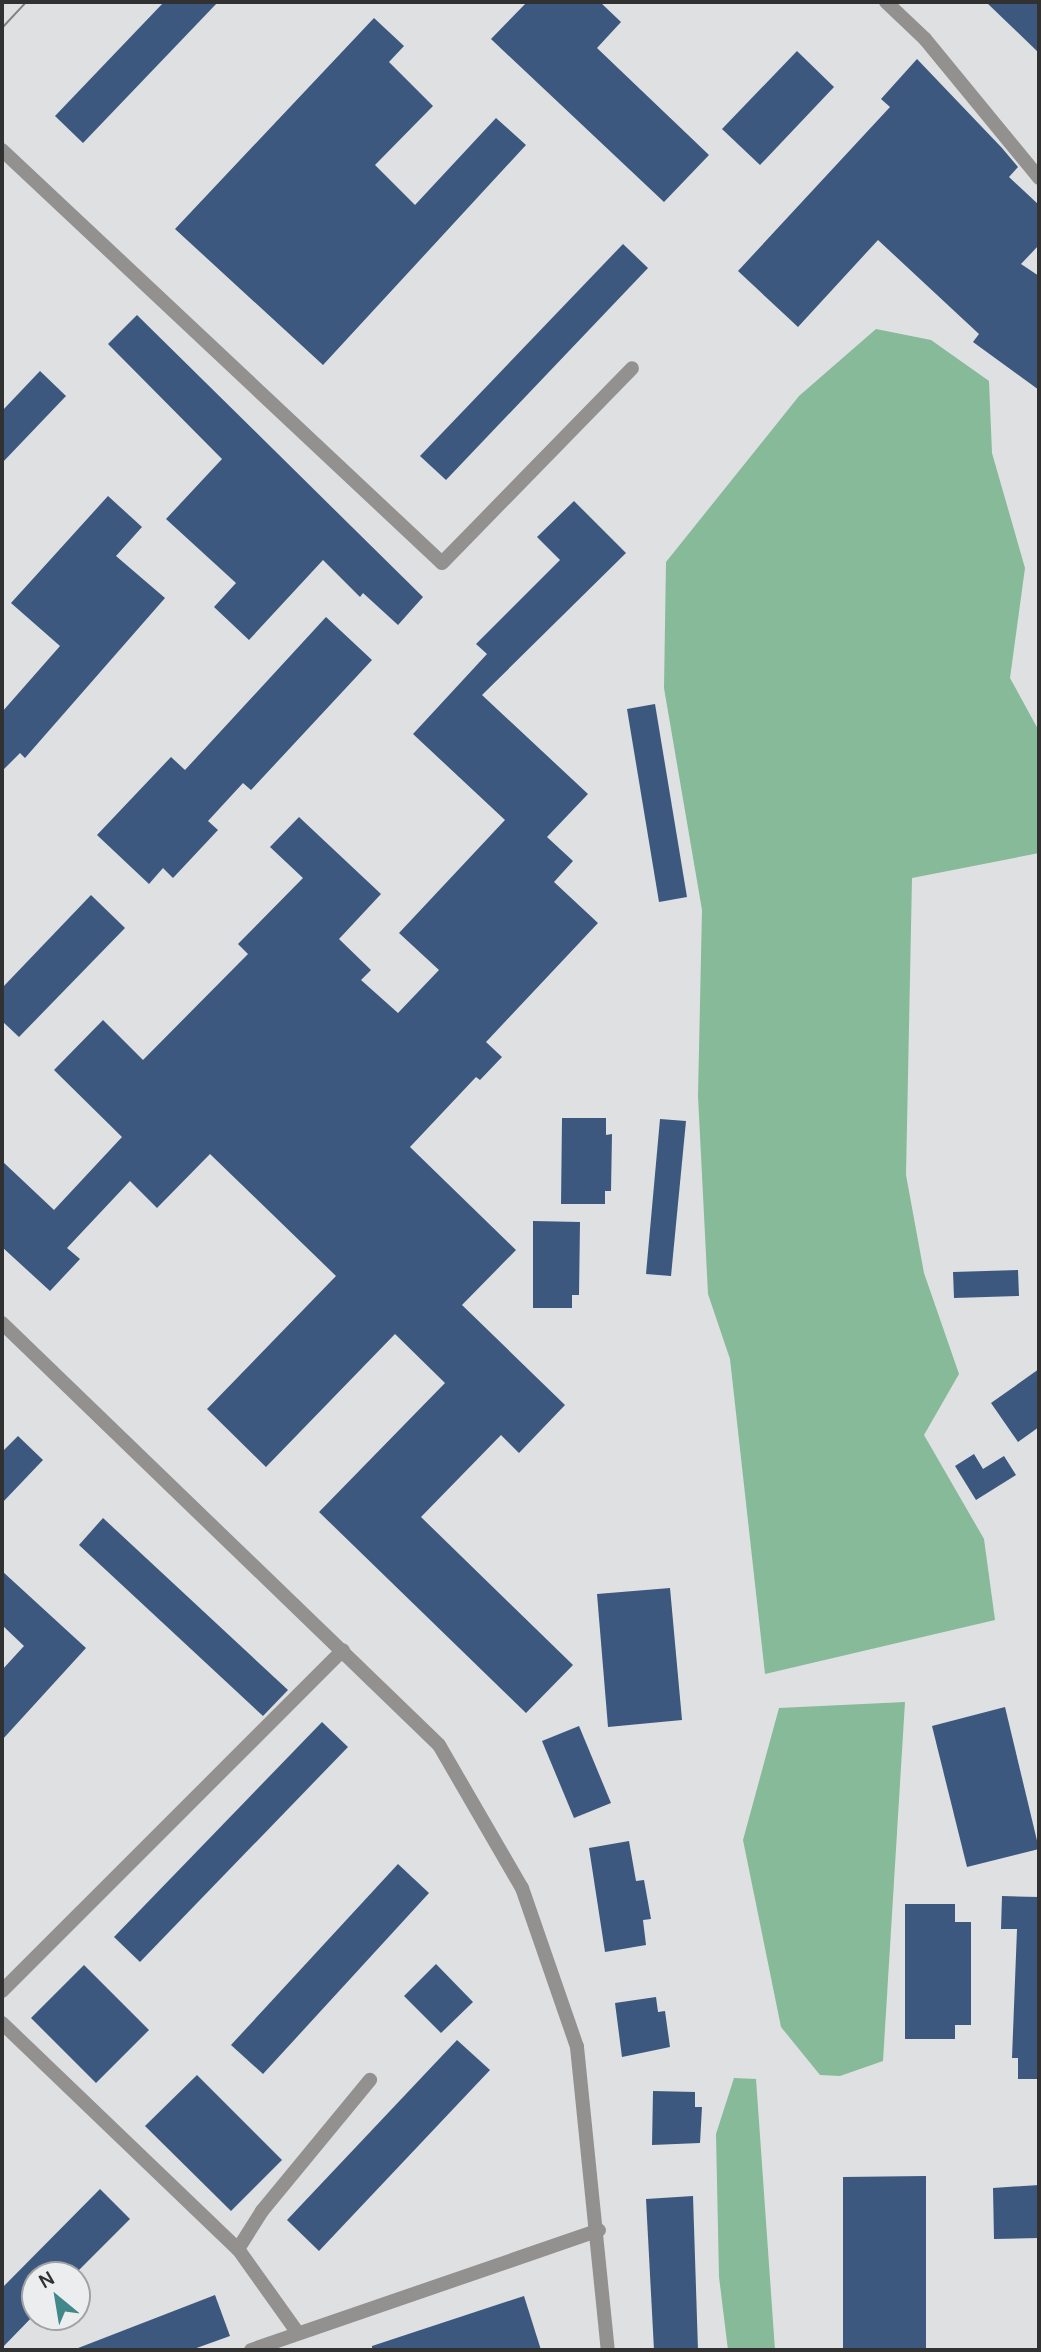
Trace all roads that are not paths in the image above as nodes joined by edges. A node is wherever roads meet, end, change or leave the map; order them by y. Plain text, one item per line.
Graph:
1 (886, 2) edge
2 (2, 149) edge
3 (1039, 178) edge
4 (632, 368) dead end
5 (2, 1323) edge
6 (342, 1650) junction
7 (2, 1991) edge
8 (2, 2023) edge
9 (370, 2080) dead end
10 (598, 2230) junction
11 (238, 2249) junction
12 (298, 2333) junction
13 (251, 2350) edge
14 (608, 2350) edge

1 - 3 street
2 - 4 street
5 - 6 street
6 - 7 street
6 - 10 street
8 - 11 street
9 - 11 street
10 - 12 street
10 - 14 street
11 - 12 street
12 - 13 street

